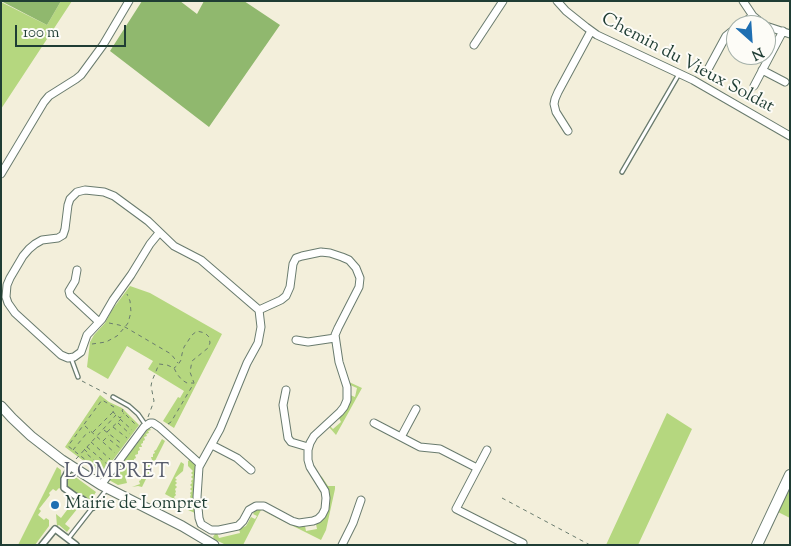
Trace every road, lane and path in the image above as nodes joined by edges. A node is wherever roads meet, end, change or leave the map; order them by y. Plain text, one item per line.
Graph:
1 (129, 1) edge
2 (503, 1) edge
3 (557, 1) edge
4 (562, 1) edge
5 (743, 1) edge
6 (752, 15) edge
7 (572, 16) junction
8 (591, 31) junction
9 (786, 33) edge
10 (726, 36) edge
11 (474, 45) dead end
12 (762, 70) junction
13 (706, 73) dead end
14 (680, 74) junction
15 (785, 82) dead end
16 (754, 86) dead end
17 (568, 131) dead end
18 (790, 136) edge
19 (622, 172) dead end
20 (1, 174) edge
21 (159, 233) junction
22 (77, 270) dead end
23 (124, 286) junction
24 (259, 310) junction
25 (99, 322) junction
26 (126, 327) junction
27 (335, 338) junction
28 (296, 340) dead end
29 (84, 343) junction
30 (71, 358) junction
31 (179, 363) junction
32 (174, 368) junction
33 (78, 377) joint
34 (194, 383) junction
35 (286, 390) dead end
36 (113, 397) joint
37 (124, 403) junction
38 (1, 406) edge
39 (416, 409) dead end
40 (114, 412) junction
41 (124, 414) junction
42 (116, 415) junction
43 (120, 419) junction
44 (117, 422) junction
45 (374, 423) dead end
46 (84, 425) junction
47 (146, 425) junction
48 (137, 426) dead end
49 (112, 427) junction
50 (103, 429) junction
51 (161, 429) junction
52 (91, 432) junction
53 (107, 432) junction
54 (110, 434) junction
55 (131, 434) junction
56 (96, 436) junction
57 (113, 437) junction
58 (402, 437) junction
59 (110, 440) junction
60 (91, 442) junction
61 (103, 442) junction
62 (106, 445) junction
63 (212, 445) junction
64 (87, 446) junction
65 (308, 447) junction
66 (84, 449) junction
67 (73, 450) junction
68 (487, 450) dead end
69 (116, 454) dead end
70 (79, 455) junction
71 (107, 464) junction
72 (200, 464) junction
73 (71, 466) junction
74 (477, 468) junction
75 (104, 469) junction
76 (250, 470) dead end
77 (790, 476) edge
78 (104, 487) junction
79 (502, 498) dead end
80 (361, 500) dead end
81 (93, 506) junction
82 (211, 530) junction
83 (68, 539) junction
84 (208, 543) edge
85 (42, 545) edge
86 (76, 545) edge
87 (342, 545) edge
88 (522, 545) edge
89 (590, 545) edge
90 (757, 545) edge

1 - 20 street
2 - 11 street
3 - 7 street, Chemin du Vieux Soldat
4 - 7 street, Chemin du Vieux Soldat
5 - 6 street
7 - 8 street, Chemin du Vieux Soldat
8 - 14 street, Chemin du Vieux Soldat
8 - 17 street
9 - 12 street
10 - 13 street
12 - 15 street
12 - 16 street
14 - 18 street, Chemin du Vieux Soldat
14 - 19 lane
21 - 23 street
21 - 24 street
21 - 30 street
22 - 25 street
23 - 25 street
23 - 26 path
24 - 27 street
24 - 63 street
25 - 26 path
25 - 29 street
26 - 29 path
26 - 31 path
27 - 28 street
27 - 65 street
29 - 30 street
30 - 33 lane
31 - 32 path
31 - 34 path
32 - 34 path
32 - 47 path
33 - 36 path
34 - 51 path
35 - 65 street
36 - 37 lane
37 - 41 path
37 - 47 lane
38 - 73 street
39 - 58 street
40 - 42 path
40 - 46 path
40 - 52 path
41 - 43 path
41 - 48 path
42 - 43 path
42 - 50 path
43 - 44 path
43 - 55 path
44 - 49 path
44 - 55 path
45 - 58 street
46 - 52 path
46 - 67 path
47 - 51 street
47 - 78 street
49 - 53 path
49 - 55 path
50 - 53 path
50 - 56 path
51 - 72 street
52 - 56 path
52 - 67 path
53 - 54 path
54 - 57 path
54 - 61 path
56 - 60 path
56 - 61 path
57 - 59 path
57 - 59 path
58 - 74 street
59 - 62 path
60 - 64 path
60 - 71 path
61 - 62 path
62 - 69 path
63 - 72 street
63 - 76 street
64 - 66 path
64 - 71 path
65 - 82 street
66 - 70 path
66 - 75 path
67 - 70 path
68 - 74 street
70 - 73 path
70 - 75 path
71 - 75 path
72 - 82 street
73 - 78 street
73 - 81 street
74 - 88 street
77 - 90 main road
78 - 81 lane
78 - 84 street
79 - 89 path
80 - 87 street
81 - 83 lane
82 - 84 street
83 - 85 street
83 - 86 street

